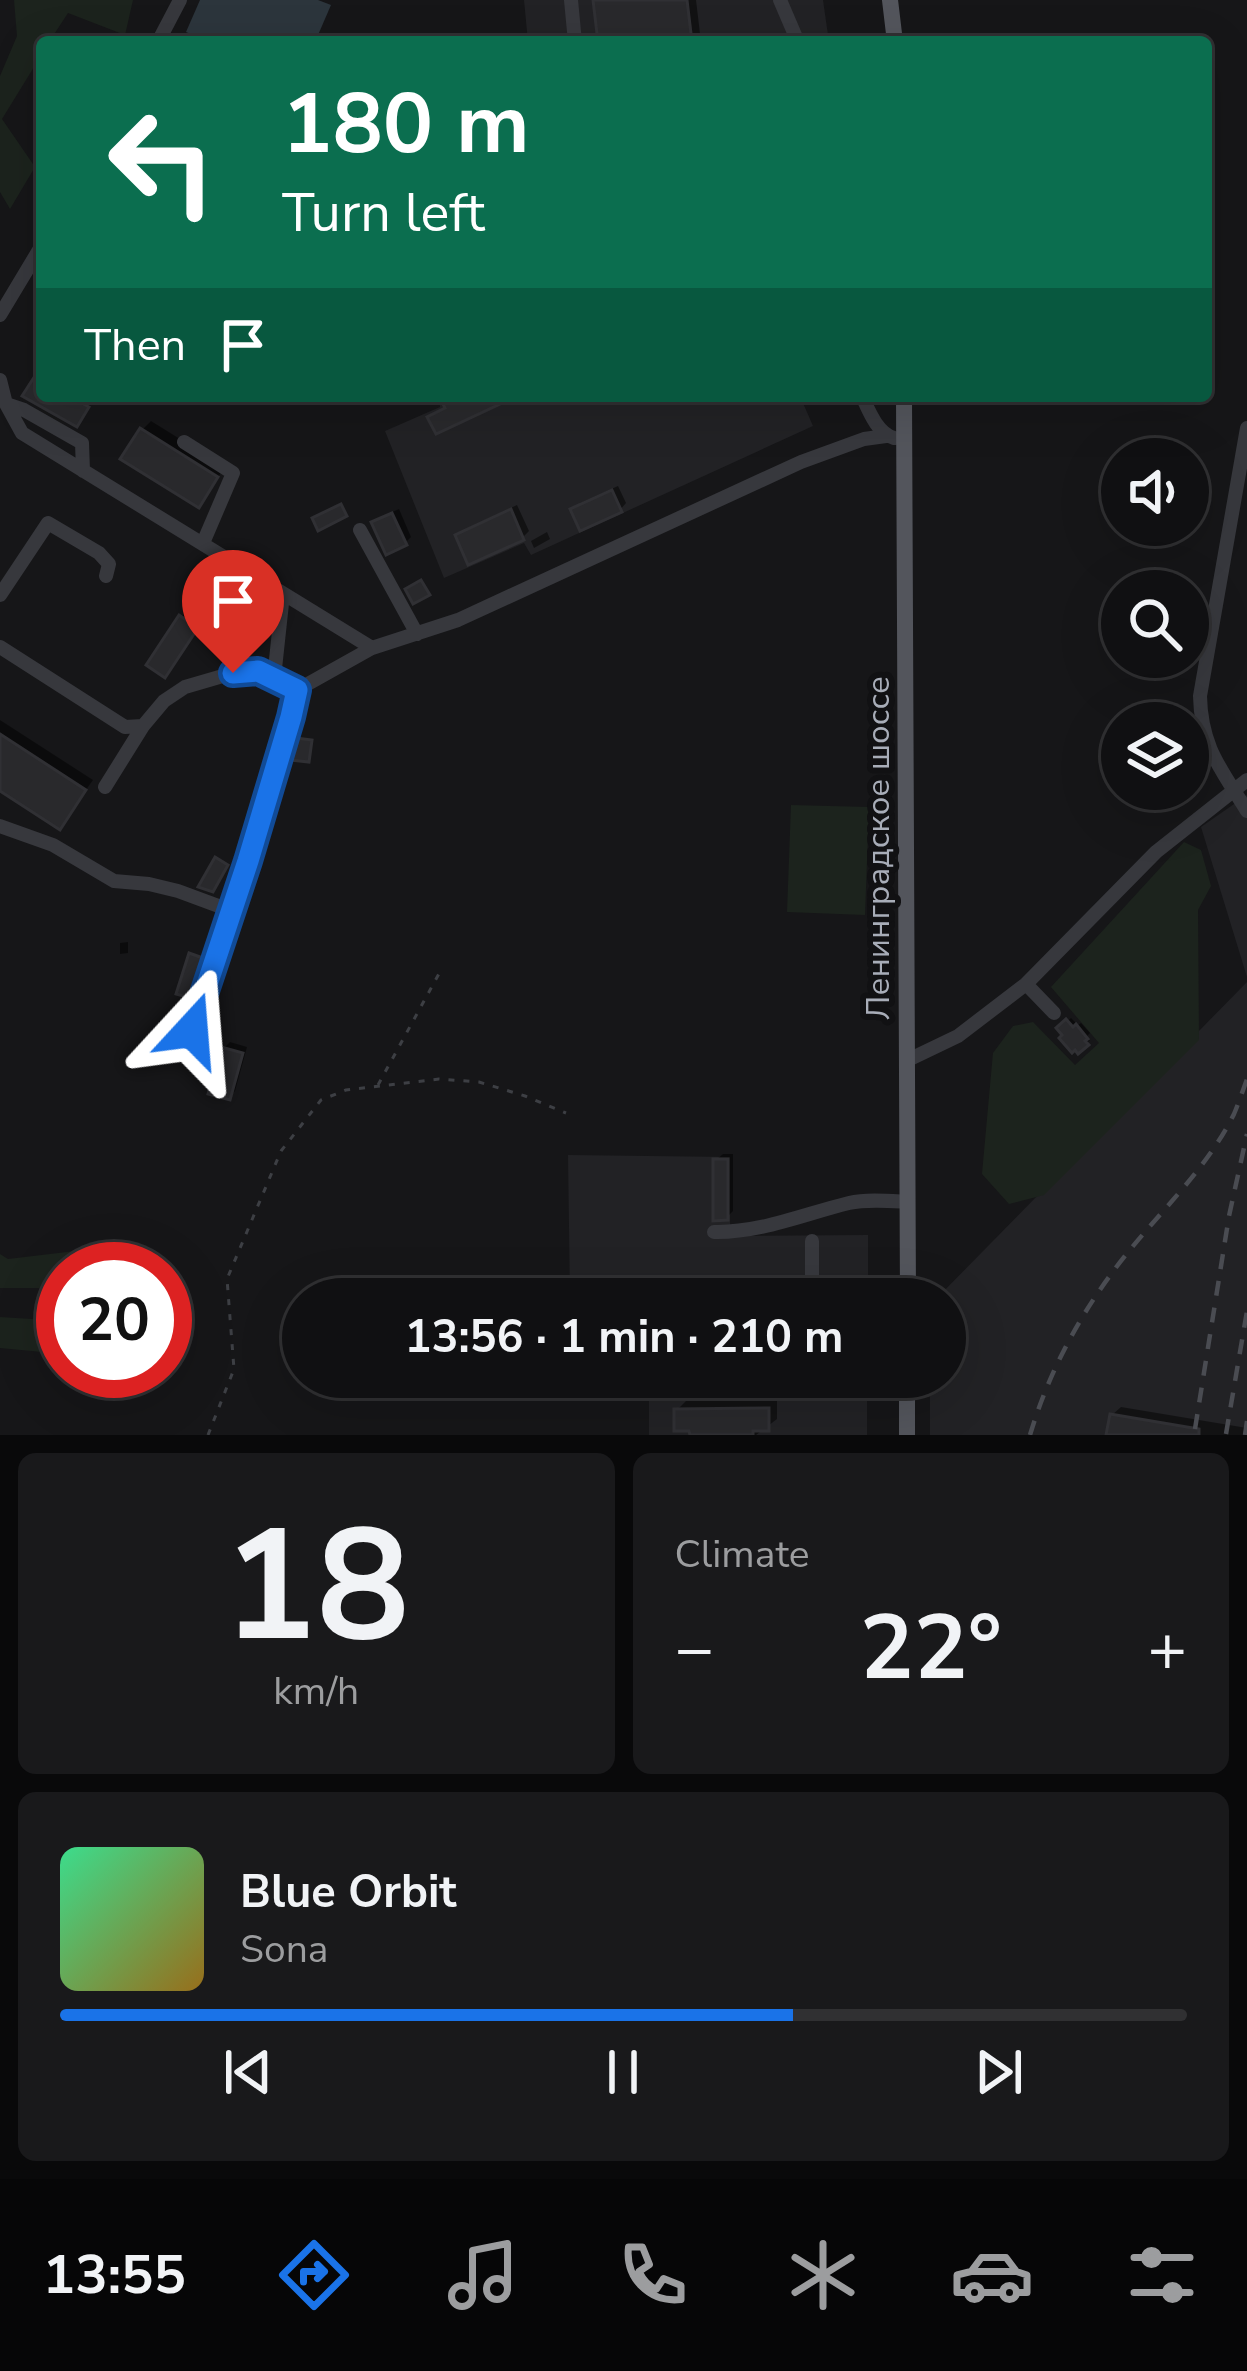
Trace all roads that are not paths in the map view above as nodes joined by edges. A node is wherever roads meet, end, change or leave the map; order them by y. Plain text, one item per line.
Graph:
1 (181, 0) edge
2 (571, 0) edge
3 (780, 0) edge
4 (890, 0) edge
5 (161, 36) edge
6 (574, 36) edge
7 (795, 36) edge
8 (894, 36) edge
9 (36, 255) edge
10 (0, 315) edge
11 (0, 380) edge
12 (865, 402) edge
13 (903, 402) edge
14 (6, 404) junction
15 (1247, 428) edge
16 (895, 439) junction
17 (184, 442) dead end
18 (83, 471) junction
19 (360, 530) dead end
20 (202, 543) junction
21 (106, 576) dead end
22 (0, 595) edge
23 (283, 595) junction
24 (417, 634) junction
25 (0, 647) edge
26 (372, 648) junction
27 (274, 677) junction
28 (297, 690) junction
29 (142, 726) junction
30 (1247, 780) edge
31 (105, 787) dead end
32 (1232, 789) junction
33 (1247, 811) edge
34 (0, 826) edge
35 (232, 911) junction
36 (1026, 984) junction
37 (1054, 1013) dead end
38 (192, 1030) dead end
39 (908, 1060) junction
40 (908, 1202) junction
41 (714, 1232) dead end
42 (812, 1241) dead end
43 (812, 1278) edge
44 (908, 1278) edge
45 (908, 1398) edge
46 (908, 1435) edge

1 - 5 street
2 - 6 street
3 - 7 street
4 - 8 main road
9 - 10 street
11 - 14 street
12 - 16 street
13 - 16 main road, Ленинградское шоссе
14 - 18 street
14 - 18 street
15 - 32 street
16 - 24 street
16 - 39 main road, Ленинградское шоссе
17 - 20 street
18 - 20 street
19 - 24 street
20 - 23 street
21 - 22 street
23 - 26 street
23 - 27 street
24 - 26 street
25 - 29 street
26 - 28 street
27 - 28 street
27 - 29 street
28 - 35 street
29 - 31 street
30 - 32 street
32 - 33 street
32 - 36 street
34 - 35 street
35 - 38 street
36 - 37 street
36 - 39 street
39 - 40 main road, Ленинградское шоссе
40 - 41 street
40 - 44 main road, Ленинградское шоссе
42 - 43 street
45 - 46 main road

